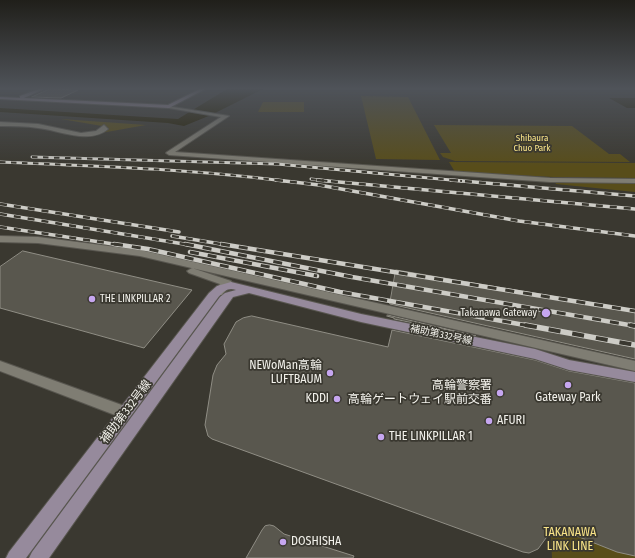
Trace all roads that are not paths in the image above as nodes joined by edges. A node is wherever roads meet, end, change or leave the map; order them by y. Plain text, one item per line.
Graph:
1 (221, 115) edge
2 (0, 124) edge
3 (104, 127) dead end
4 (635, 181) edge
5 (0, 240) edge
6 (140, 254) junction
7 (247, 290) junction
8 (0, 366) edge
9 (635, 366) edge
10 (635, 377) edge
11 (15, 558) edge
12 (38, 558) edge

1 - 4 street
2 - 3 street
5 - 6 street
6 - 9 street
6 - 11 street
7 - 10 street, 補助第332号線
7 - 11 street, 補助第332号線
7 - 12 street, 補助第332号線
8 - 11 street

